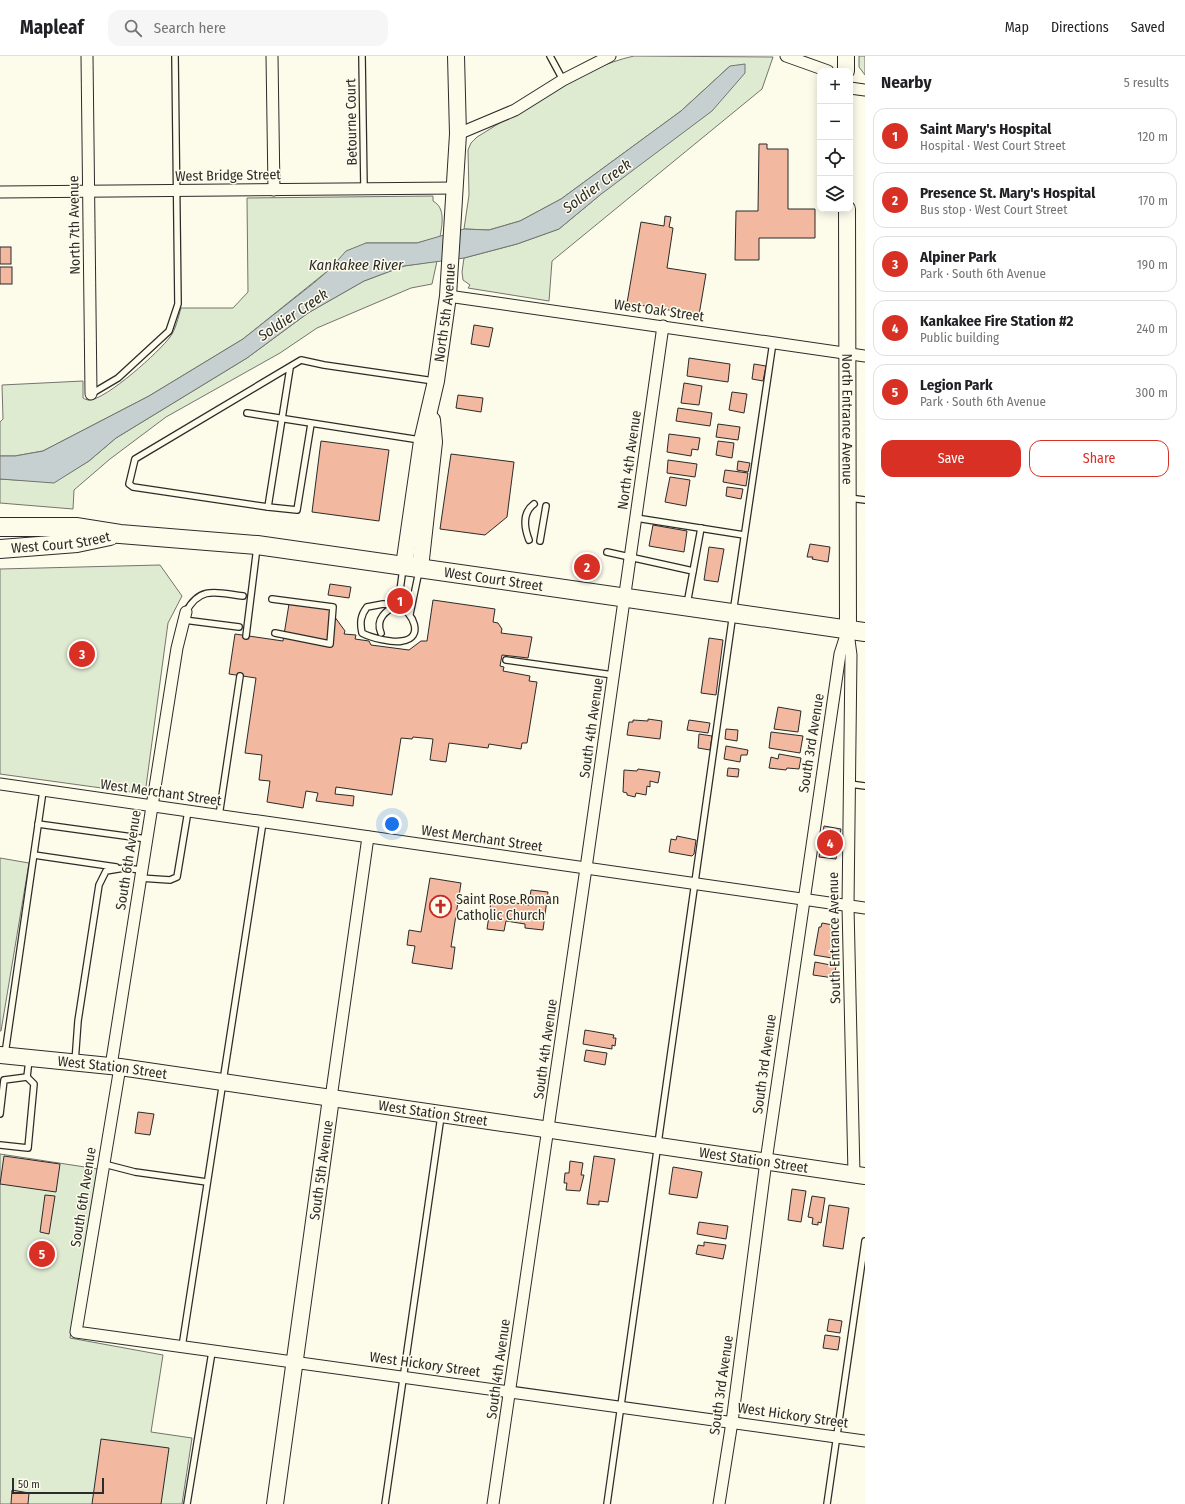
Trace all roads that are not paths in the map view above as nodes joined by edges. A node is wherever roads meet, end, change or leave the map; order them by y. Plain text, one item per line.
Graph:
1 (87, 56) edge
2 (175, 56) edge
3 (272, 56) edge
4 (362, 56) edge
5 (456, 56) edge
6 (550, 56) edge
7 (610, 56) edge
8 (786, 56) edge
9 (846, 56) edge
10 (820, 68) edge
11 (846, 68) edge
12 (563, 80) junction
13 (853, 88) edge
14 (865, 90) edge
15 (458, 134) junction
16 (364, 188) junction
17 (456, 188) junction
18 (274, 190) junction
19 (176, 191) junction
20 (0, 192) edge
21 (88, 192) junction
22 (848, 212) edge
23 (448, 296) junction
24 (663, 326) junction
25 (773, 342) junction
26 (847, 353) junction
27 (865, 356) edge
28 (290, 368) junction
29 (436, 381) junction
30 (90, 394) joint
31 (431, 410) junction
32 (247, 413) dead end
33 (282, 420) junction
34 (311, 424) junction
35 (422, 441) junction
36 (847, 497) junction
37 (865, 500) edge
38 (534, 504) dead end
39 (546, 506) dead end
40 (268, 507) junction
41 (636, 518) junction
42 (0, 526) edge
43 (701, 528) junction
44 (120, 534) junction
45 (744, 535) junction
46 (529, 540) dead end
47 (540, 541) dead end
48 (257, 545) junction
49 (0, 550) edge
50 (607, 552) dead end
51 (630, 556) junction
52 (412, 567) junction
53 (693, 571) junction
54 (243, 596) dead end
55 (624, 598) junction
56 (272, 599) dead end
57 (398, 605) junction
58 (686, 607) junction
59 (733, 613) junction
60 (410, 614) junction
61 (185, 616) junction
62 (239, 627) dead end
63 (856, 630) edge
64 (275, 633) dead end
65 (382, 633) dead end
66 (246, 636) dead end
67 (506, 660) dead end
68 (613, 675) junction
69 (240, 676) dead end
70 (0, 784) edge
71 (850, 784) junction
72 (865, 786) edge
73 (43, 791) junction
74 (152, 806) junction
75 (188, 811) junction
76 (219, 816) junction
77 (263, 822) junction
78 (38, 824) junction
79 (368, 837) junction
80 (147, 838) junction
81 (34, 855) junction
82 (124, 868) junction
83 (586, 868) junction
84 (141, 874) junction
85 (694, 884) junction
86 (803, 899) junction
87 (848, 906) junction
88 (865, 908) edge
89 (2, 1055) edge
90 (29, 1057) junction
91 (75, 1062) junction
92 (115, 1066) junction
93 (27, 1077) junction
94 (222, 1082) junction
95 (331, 1098) junction
96 (0, 1114) edge
97 (441, 1114) junction
98 (548, 1129) junction
99 (0, 1145) edge
100 (658, 1145) junction
101 (766, 1161) junction
102 (104, 1164) junction
103 (859, 1175) edge
104 (207, 1182) junction
105 (865, 1241) edge
106 (76, 1332) joint
107 (182, 1348) junction
108 (212, 1352) junction
109 (294, 1362) junction
110 (403, 1376) junction
111 (510, 1391) junction
112 (621, 1406) junction
113 (732, 1422) junction
114 (837, 1437) junction
115 (865, 1441) edge
116 (187, 1504) edge
117 (274, 1504) edge
118 (385, 1504) edge
119 (494, 1504) edge
120 (607, 1504) edge
121 (719, 1504) edge
122 (827, 1504) edge

1 - 21 street, North 7th Avenue
2 - 19 lane
3 - 18 street
4 - 16 lane, Betourne Court
5 - 15 main road, North 5th Avenue
6 - 12 lane
7 - 12 street
8 - 10 street
9 - 11 main road
12 - 15 street
13 - 14 street
15 - 17 main road, North 5th Avenue
16 - 17 street, West Bridge Street
16 - 18 street, West Bridge Street
17 - 23 main road, North 5th Avenue
18 - 19 street, West Bridge Street
19 - 21 street, West Bridge Street
19 - 30 lane
20 - 21 street, West Bridge Street
21 - 30 street, North 7th Avenue
22 - 26 main road, North Entrance Avenue
23 - 24 street, West Oak Street
23 - 29 main road, North 5th Avenue
24 - 25 street, West Oak Street
24 - 41 street, North 4th Avenue
25 - 26 street, West Oak Street
25 - 45 lane
26 - 27 street, West Oak Street
26 - 36 main road, North Entrance Avenue
28 - 29 lane
28 - 33 lane
28 - 40 lane
29 - 31 main road, North 5th Avenue
31 - 35 main road, North 5th Avenue
31 - 52 main road
32 - 33 lane
33 - 34 lane
33 - 40 lane
34 - 35 lane
34 - 40 lane
35 - 52 main road, North 5th Avenue
36 - 37 lane
36 - 63 main road, North Entrance Avenue
38 - 46 lane
39 - 47 lane
41 - 43 lane
41 - 51 street, North 4th Avenue
42 - 44 main road, West Court Street
43 - 45 lane
43 - 53 lane
44 - 48 main road, West Court Street
44 - 49 main road, West Court Street
45 - 59 lane
48 - 52 main road, West Court Street
48 - 66 lane
50 - 51 lane
51 - 53 lane
51 - 55 street, North 4th Avenue
52 - 55 main road, West Court Street
52 - 57 lane
52 - 60 lane
53 - 58 lane
54 - 61 lane
55 - 58 main road, West Court Street
55 - 68 street, South 4th Avenue
56 - 64 lane
57 - 60 lane
57 - 60 lane
57 - 65 lane
58 - 59 main road, West Court Street
59 - 63 main road, West Court Street
59 - 85 lane
61 - 62 lane
61 - 74 street, South 6th Avenue
63 - 71 street, South Entrance Avenue
63 - 86 street, South 3rd Avenue
67 - 68 lane
68 - 83 street, South 4th Avenue
69 - 76 lane
70 - 73 street, West Merchant Street
71 - 72 lane
71 - 87 street, South Entrance Avenue
73 - 74 street, West Merchant Street
73 - 78 lane
74 - 75 street, West Merchant Street
74 - 80 street, South 6th Avenue
75 - 76 street, West Merchant Street
75 - 84 lane
76 - 77 street, West Merchant Street
77 - 79 street, West Merchant Street
77 - 94 lane
78 - 80 lane
78 - 81 lane
79 - 83 street, West Merchant Street
79 - 95 street, South 5th Avenue
80 - 84 street, South 6th Avenue
81 - 82 lane
81 - 89 lane
82 - 84 lane
82 - 91 lane
83 - 85 street, West Merchant Street
83 - 98 street, South 4th Avenue
84 - 92 street, South 6th Avenue
85 - 86 street, West Merchant Street
85 - 100 lane
86 - 87 street, West Merchant Street
86 - 101 street, South 3rd Avenue
87 - 88 street, West Merchant Street
87 - 103 street, South Entrance Avenue
89 - 90 main road, West Station Street
90 - 91 main road, West Station Street
90 - 93 lane
91 - 92 main road, West Station Street
92 - 94 main road, West Station Street
92 - 102 street, South 6th Avenue
93 - 96 lane
93 - 99 lane
94 - 95 main road, West Station Street
94 - 104 lane
95 - 97 main road, West Station Street
95 - 109 main road, South 5th Avenue
97 - 98 main road, West Station Street
97 - 110 lane
98 - 100 main road, West Station Street
98 - 111 street, South 4th Avenue
100 - 101 main road, West Station Street
100 - 112 lane
101 - 103 main road, West Station Street
101 - 113 street, South 3rd Avenue
102 - 104 lane
102 - 106 street, South 6th Avenue
104 - 107 lane
105 - 114 lane
106 - 107 street, West Hickory Street
107 - 108 street, West Hickory Street
108 - 109 street, West Hickory Street
108 - 116 lane
109 - 110 street, West Hickory Street
109 - 117 main road, South 5th Avenue
110 - 111 street, West Hickory Street
110 - 118 lane
111 - 112 street, West Hickory Street
111 - 119 street, South 4th Avenue
112 - 113 street, West Hickory Street
112 - 120 lane
113 - 114 street, West Hickory Street
113 - 121 street, South 3rd Avenue
114 - 115 street, West Hickory Street
114 - 122 lane

